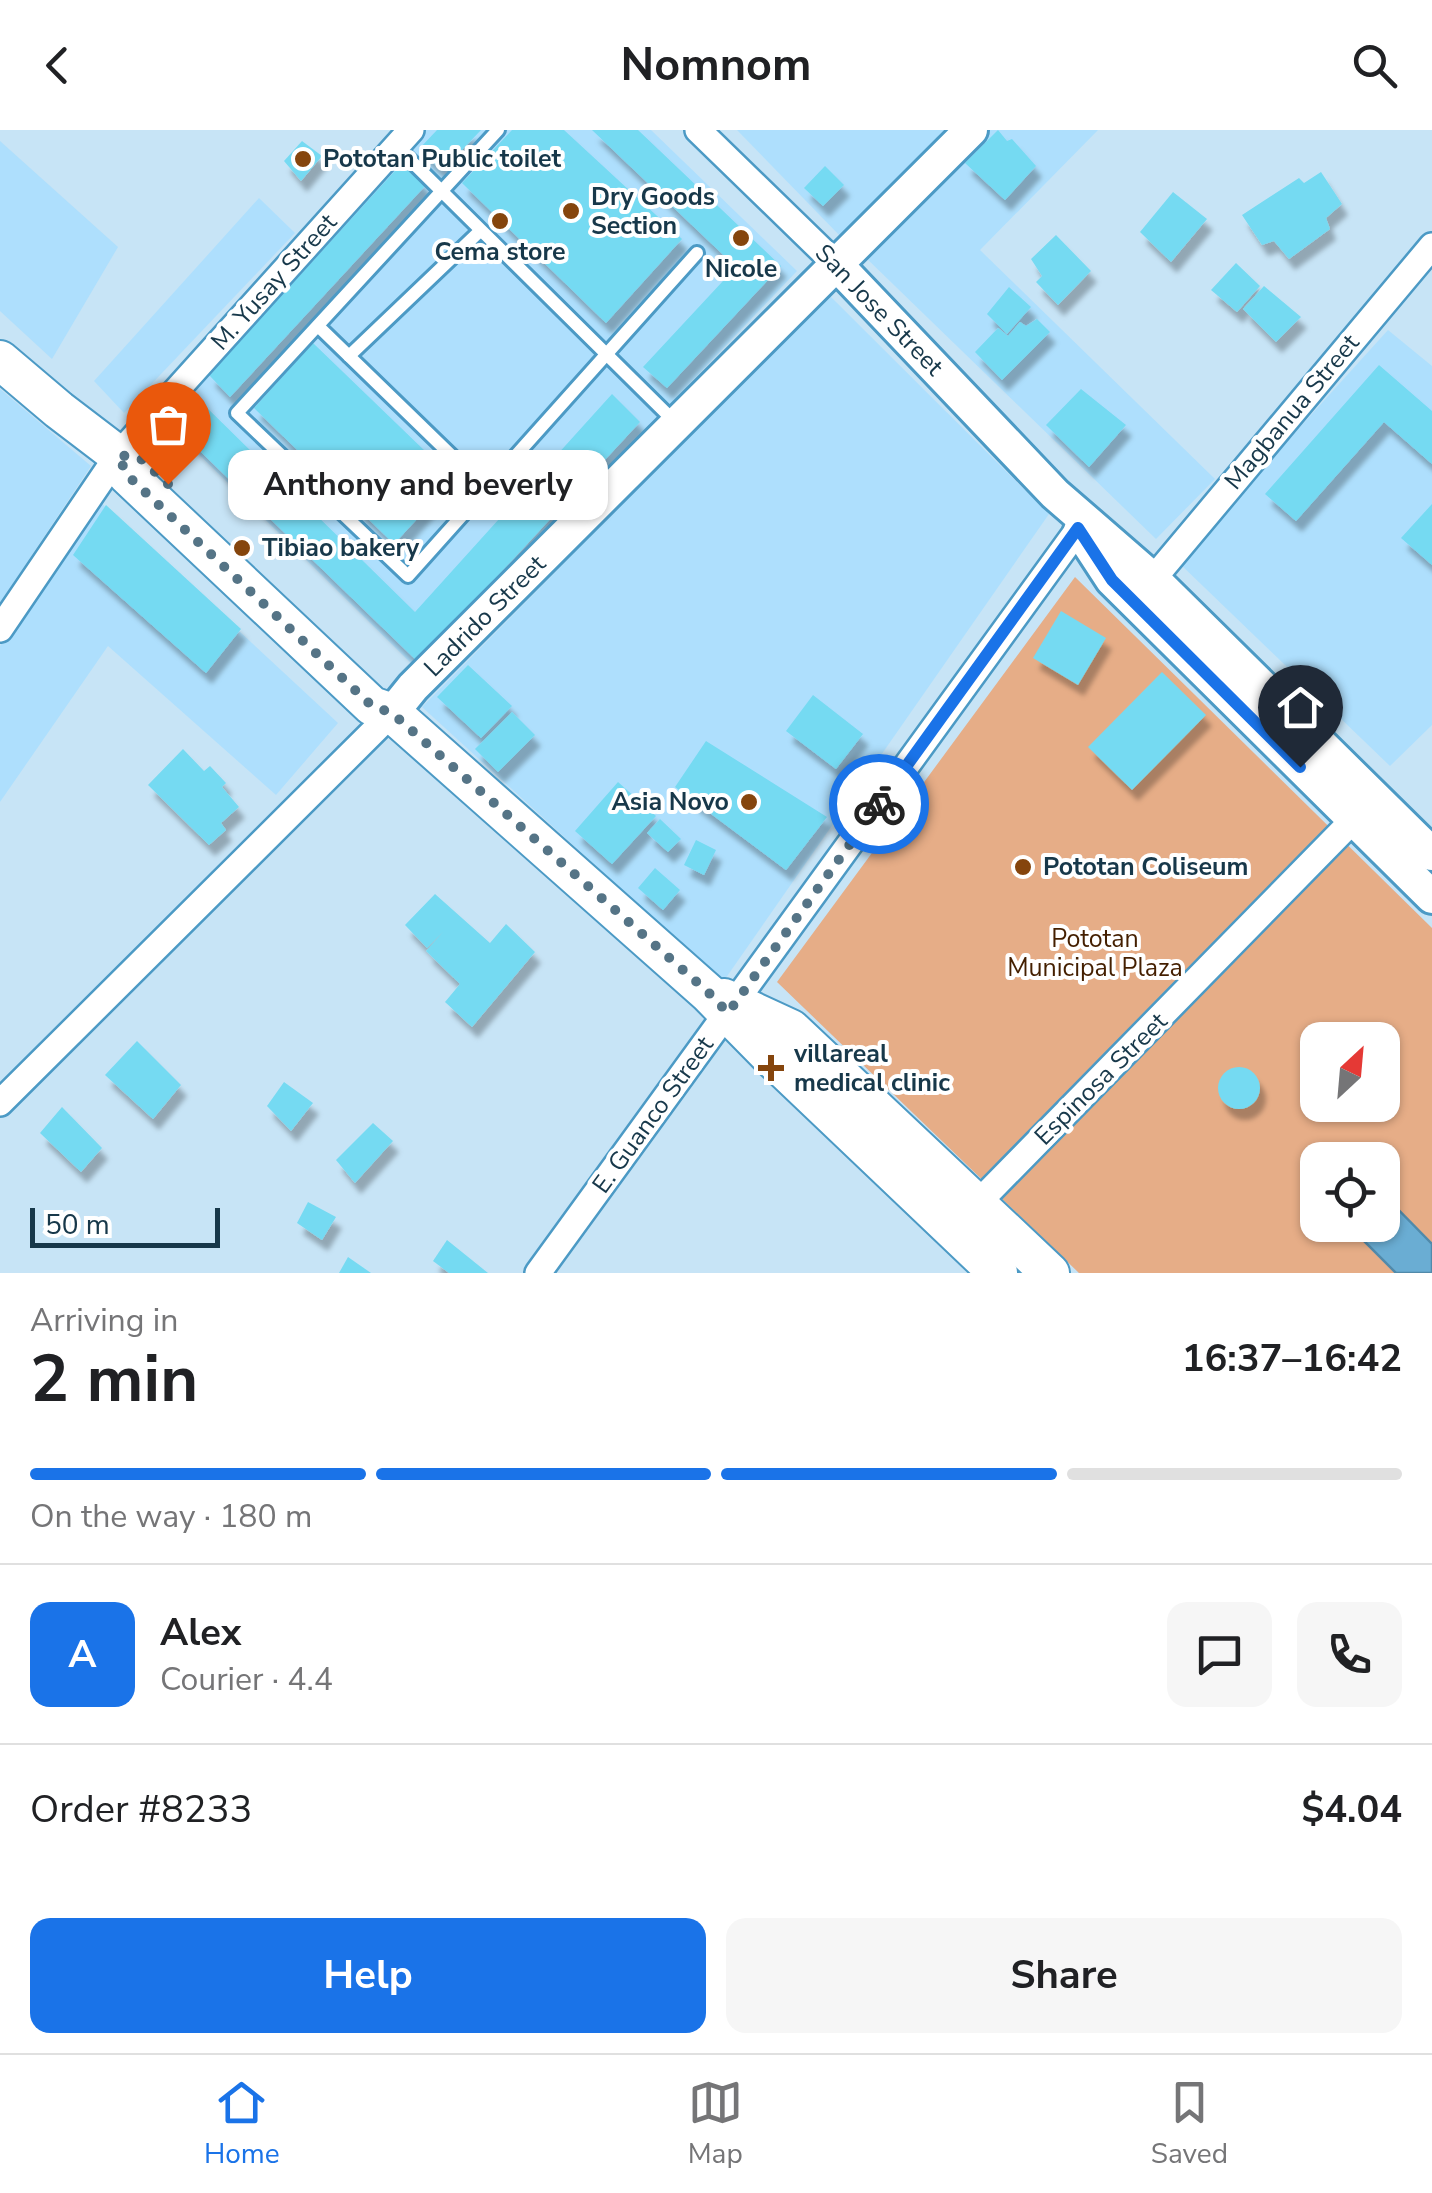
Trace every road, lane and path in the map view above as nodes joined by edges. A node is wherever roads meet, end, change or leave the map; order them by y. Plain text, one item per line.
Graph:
1 (498, 130) edge
2 (698, 130) edge
3 (971, 130) edge
4 (404, 137) edge
5 (441, 192) junction
6 (480, 231) junction
7 (1432, 246) edge
8 (697, 254) dead end
9 (837, 266) junction
10 (318, 326) junction
11 (349, 356) junction
12 (606, 356) junction
13 (1, 365) edge
14 (677, 424) junction
15 (118, 455) junction
16 (486, 490) junction
17 (1081, 524) junction
18 (1153, 579) junction
19 (0, 629) edge
20 (392, 713) junction
21 (1364, 809) junction
22 (1432, 854) edge
23 (1432, 897) edge
24 (724, 1003) junction
25 (0, 1103) edge
26 (965, 1216) junction
27 (538, 1273) edge
28 (998, 1273) edge
29 (1050, 1273) edge

1 - 5 lane
2 - 9 street, San Jose Street
3 - 9 street, Ladrido Street
4 - 5 lane
4 - 15 street, M. Yusay Street
5 - 6 lane
5 - 10 lane
6 - 11 lane
6 - 12 lane
7 - 18 street, Magbanua Street
8 - 12 lane
9 - 14 street, Ladrido Street
9 - 17 street, San Jose Street
10 - 11 lane
10 - 16 lane
11 - 16 lane
12 - 14 lane
12 - 16 lane
13 - 15 main road
14 - 20 street, Ladrido Street
15 - 19 street, M. Yusay Street
15 - 20 main road
17 - 18 street, San Jose Street
17 - 21 street, San Jose Street
17 - 24 street, E. Guanco Street
18 - 21 street, San Jose Street
20 - 24 main road
20 - 25 street, Ladrido Street
21 - 22 street, San Jose Street
21 - 23 street, San Jose Street
21 - 26 street, Espinosa Street
24 - 26 main road
24 - 27 street, E. Guanco Street
26 - 28 main road
26 - 29 main road

